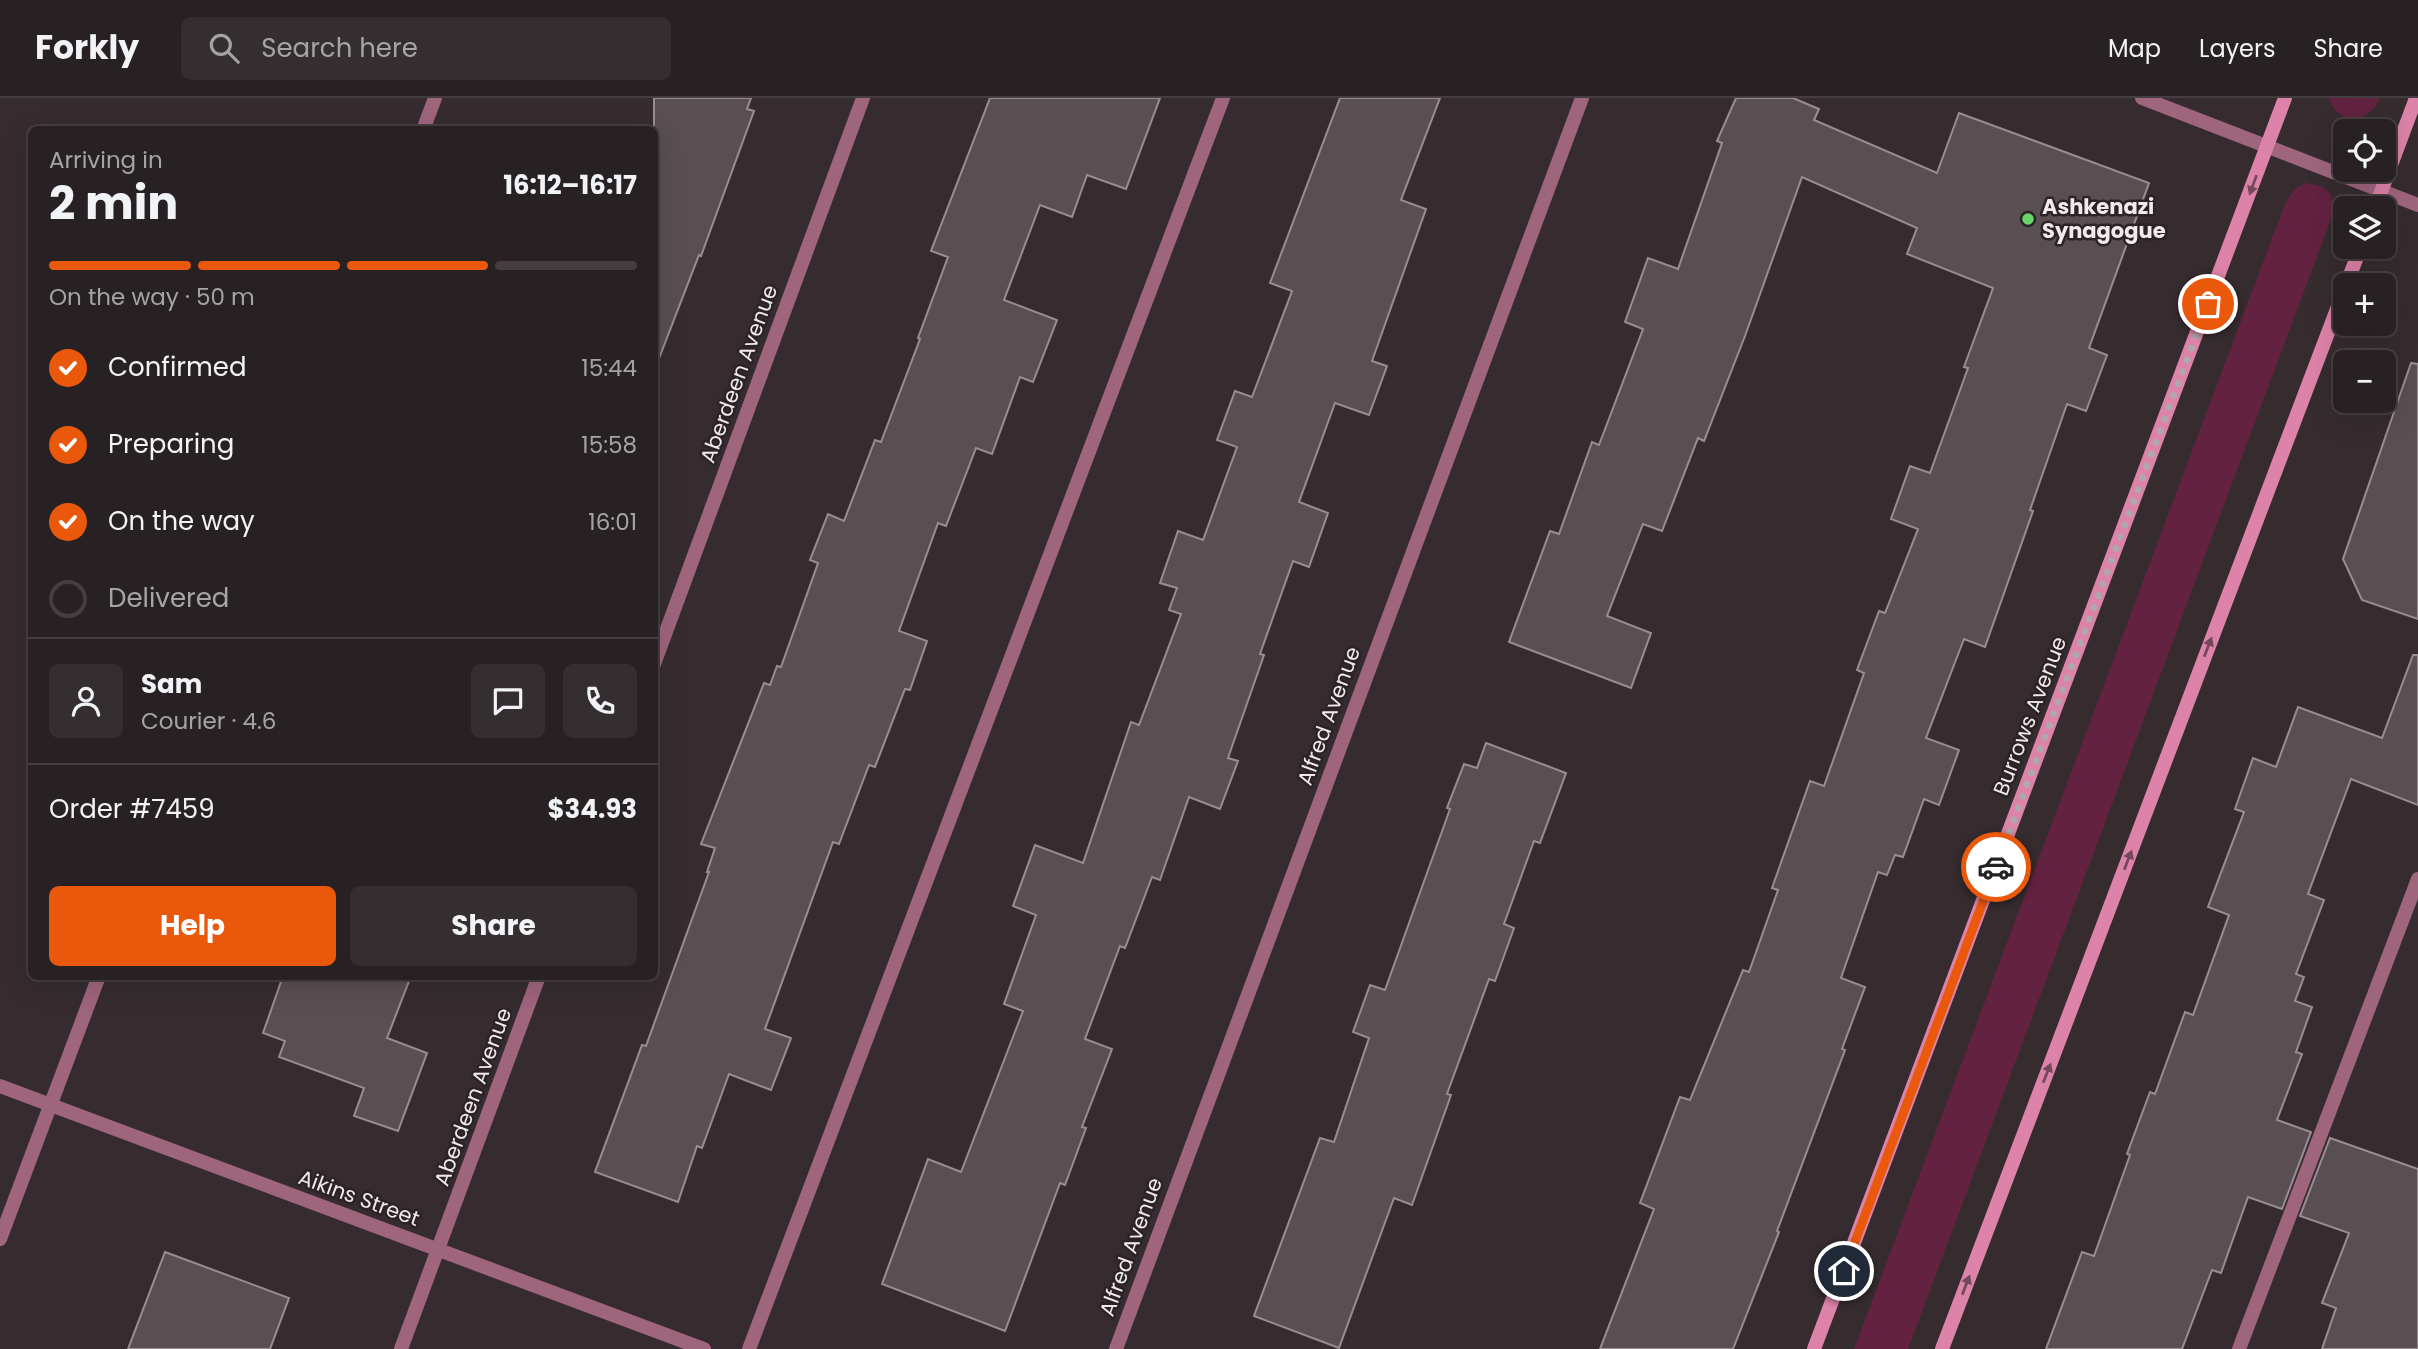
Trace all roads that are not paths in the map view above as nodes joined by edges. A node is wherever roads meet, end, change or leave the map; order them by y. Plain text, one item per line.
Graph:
1 (435, 98) edge
2 (863, 98) edge
3 (1223, 98) edge
4 (1582, 98) edge
5 (2142, 98) edge
6 (2285, 98) edge
7 (2416, 98) edge
8 (424, 126) edge
9 (2267, 146) junction
10 (2382, 191) junction
11 (2380, 196) edge
12 (2418, 205) edge
13 (2333, 318) edge
14 (658, 653) edge
15 (2418, 879) edge
16 (97, 980) edge
17 (538, 980) edge
18 (0, 1086) edge
19 (49, 1105) junction
20 (0, 1238) edge
21 (439, 1250) junction
22 (401, 1349) edge
23 (704, 1349) edge
24 (749, 1349) edge
25 (1116, 1349) edge
26 (1814, 1349) edge
27 (1942, 1349) edge
28 (2239, 1349) edge

1 - 8 street
2 - 14 street, Aberdeen Avenue
3 - 24 street
4 - 25 street, Alfred Avenue
5 - 9 street
6 - 9 street, Burrows Avenue
7 - 10 street
9 - 10 street
9 -> 26 street, Burrows Avenue
10 - 11 street
10 - 12 street
27 -> 13 street
15 - 28 street
16 - 19 street
17 - 21 street, Aberdeen Avenue
18 - 19 street, Aikins Street
19 - 20 street
19 - 21 street, Aikins Street
21 - 22 street, Aberdeen Avenue
21 - 23 street, Aikins Street

